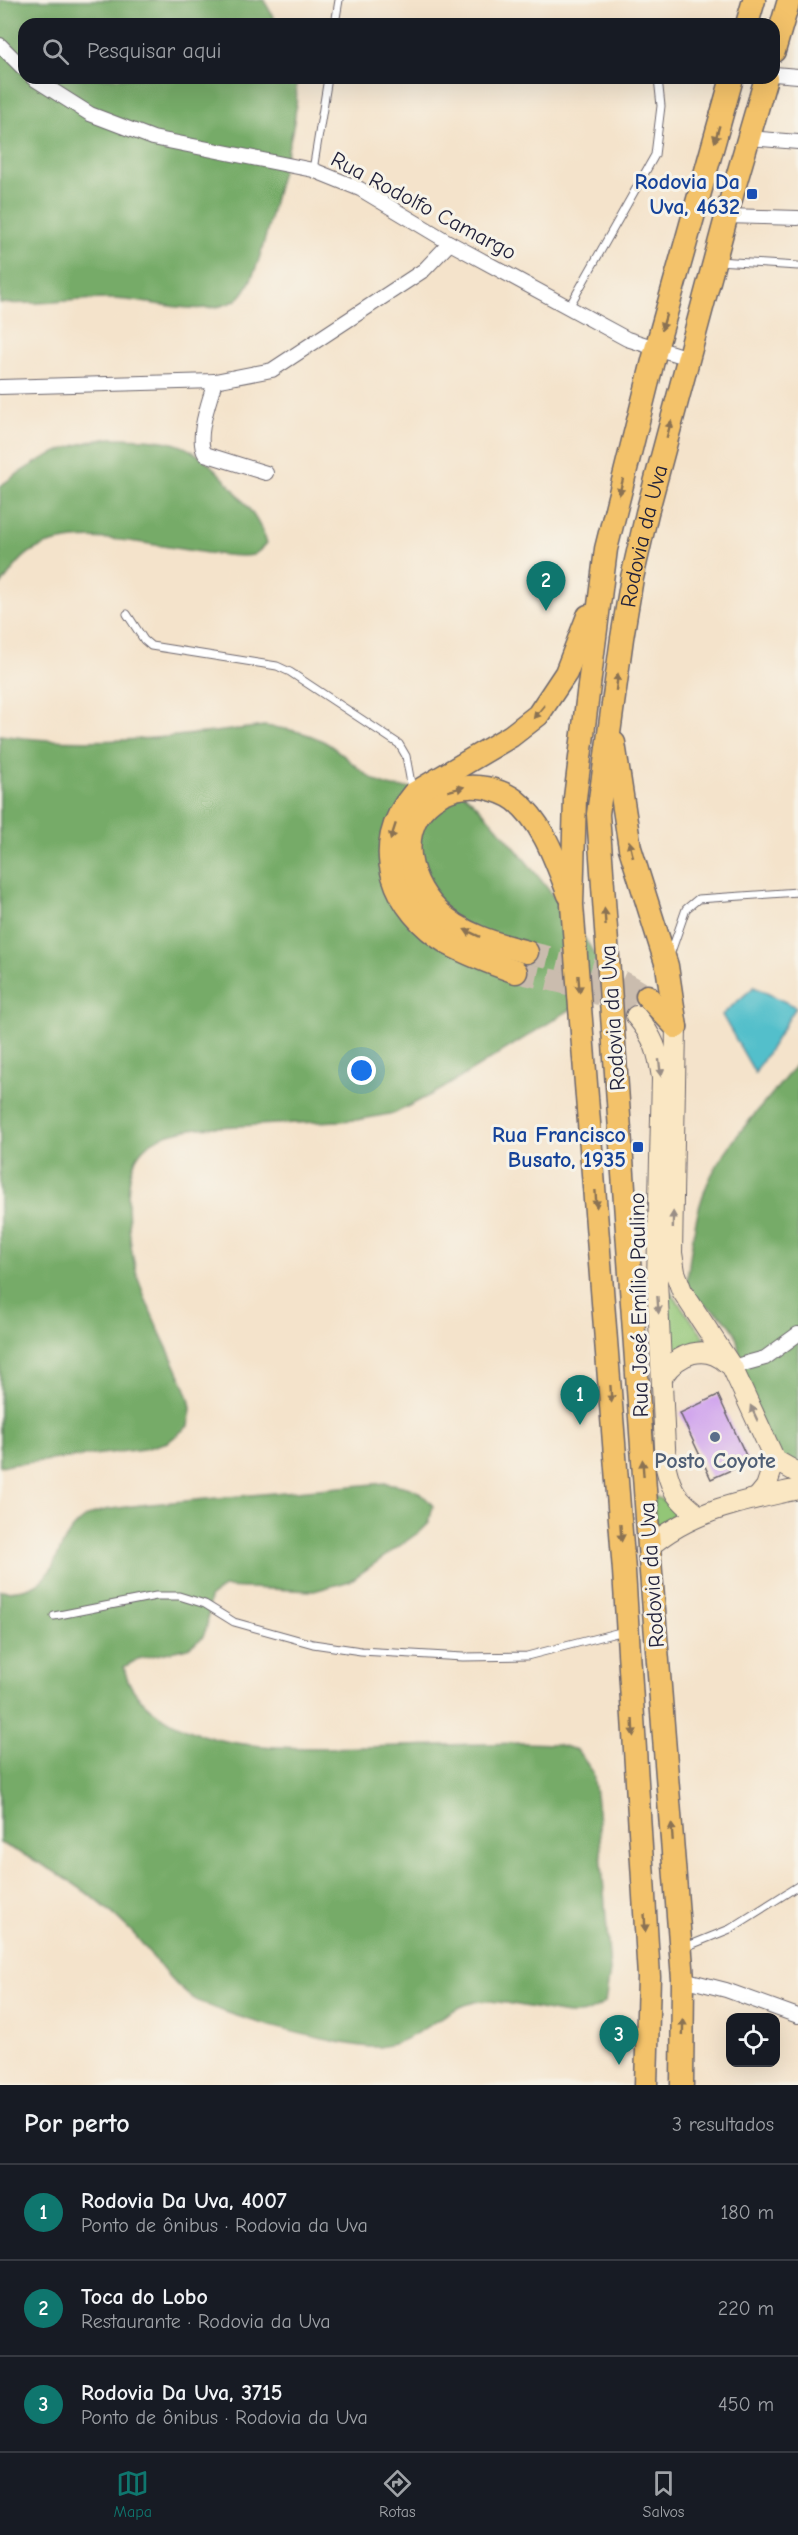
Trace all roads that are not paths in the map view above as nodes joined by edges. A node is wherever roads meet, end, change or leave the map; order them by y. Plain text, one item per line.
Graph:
1 (339, 0) edge
2 (754, 0) edge
3 (789, 0) edge
4 (336, 18) edge
5 (749, 18) edge
6 (780, 31) edge
7 (0, 45) edge
8 (18, 63) edge
9 (780, 74) edge
10 (798, 76) edge
11 (42, 84) edge
12 (326, 84) edge
13 (659, 84) edge
14 (730, 84) edge
15 (764, 84) edge
16 (748, 138) junction
17 (798, 142) edge
18 (313, 170) junction
19 (726, 216) junction
20 (798, 218) edge
21 (450, 243) junction
22 (714, 261) junction
23 (798, 266) edge
24 (569, 308) junction
25 (656, 349) junction
26 (688, 358) junction
27 (215, 381) junction
28 (0, 387) edge
29 (266, 473) dead end
30 (600, 584) junction
31 (127, 614) dead end
32 (611, 724) junction
33 (413, 794) junction
34 (798, 892) edge
35 (572, 905) junction
36 (528, 952) tunnel mouth
37 (667, 966) junction
38 (516, 972) tunnel mouth
39 (641, 1006) joint
40 (676, 1028) junction
41 (798, 1334) edge
42 (732, 1367) junction
43 (663, 1376) junction
44 (775, 1460) junction
45 (798, 1473) edge
46 (798, 1489) edge
47 (757, 1498) junction
48 (698, 1515) junction
49 (649, 1547) junction
50 (54, 1616) dead end
51 (627, 1630) junction
52 (798, 1886) edge
53 (681, 1949) junction
54 (683, 1979) junction
55 (798, 2016) edge
56 (646, 2085) edge
57 (682, 2085) edge

1 - 4 lane
2 - 5 main road
3 - 6 main road
7 - 8 street
9 - 10 street
11 - 18 street, Rua Rodolfo Camargo
12 - 18 lane
13 - 24 lane
14 -> 25 main road, Rodovia da Uva
15 - 16 main road, Rodovia da Uva
16 - 17 street
16 - 19 main road, Rodovia da Uva
18 - 21 street, Rua Rodolfo Camargo
19 - 20 street
19 - 22 main road, Rodovia da Uva
21 - 24 street, Rua Rodolfo Camargo
21 - 27 street
22 - 23 lane
22 - 26 main road, Rodovia da Uva
24 - 25 street, Rua Rodolfo Camargo
25 - 26 street, Rua Rodolfo Camargo
25 -> 30 main road, Rodovia da Uva
32 -> 26 main road, Rodovia da Uva
27 - 28 street
27 - 29 street
30 -> 33 main road
30 - 35 main road, Rodovia da Uva
31 - 33 lane
37 -> 32 main road
49 -> 32 main road, Rodovia da Uva
33 -> 38 main road
34 - 37 lane
36 -> 35 main road
35 -> 51 main road, Rodovia da Uva
37 - 40 main road
39 - 40 main road
39 -> 43 street, Rua José Emílio Paulino
42 -> 40 street, Rua José Emílio Paulino
41 - 42 street
42 - 43 street
44 -> 42 street, Rua José Emílio Paulino
43 - 48 street, Rua José Emílio Paulino
44 - 45 street
44 - 47 street
46 - 47 street
47 - 48 street
48 - 49 street
53 -> 49 main road, Rodovia da Uva
50 - 51 lane
51 -> 56 main road, Rodovia da Uva
52 - 53 lane
53 - 54 main road, Rodovia da Uva
54 - 55 street
57 -> 54 main road, Rodovia da Uva

